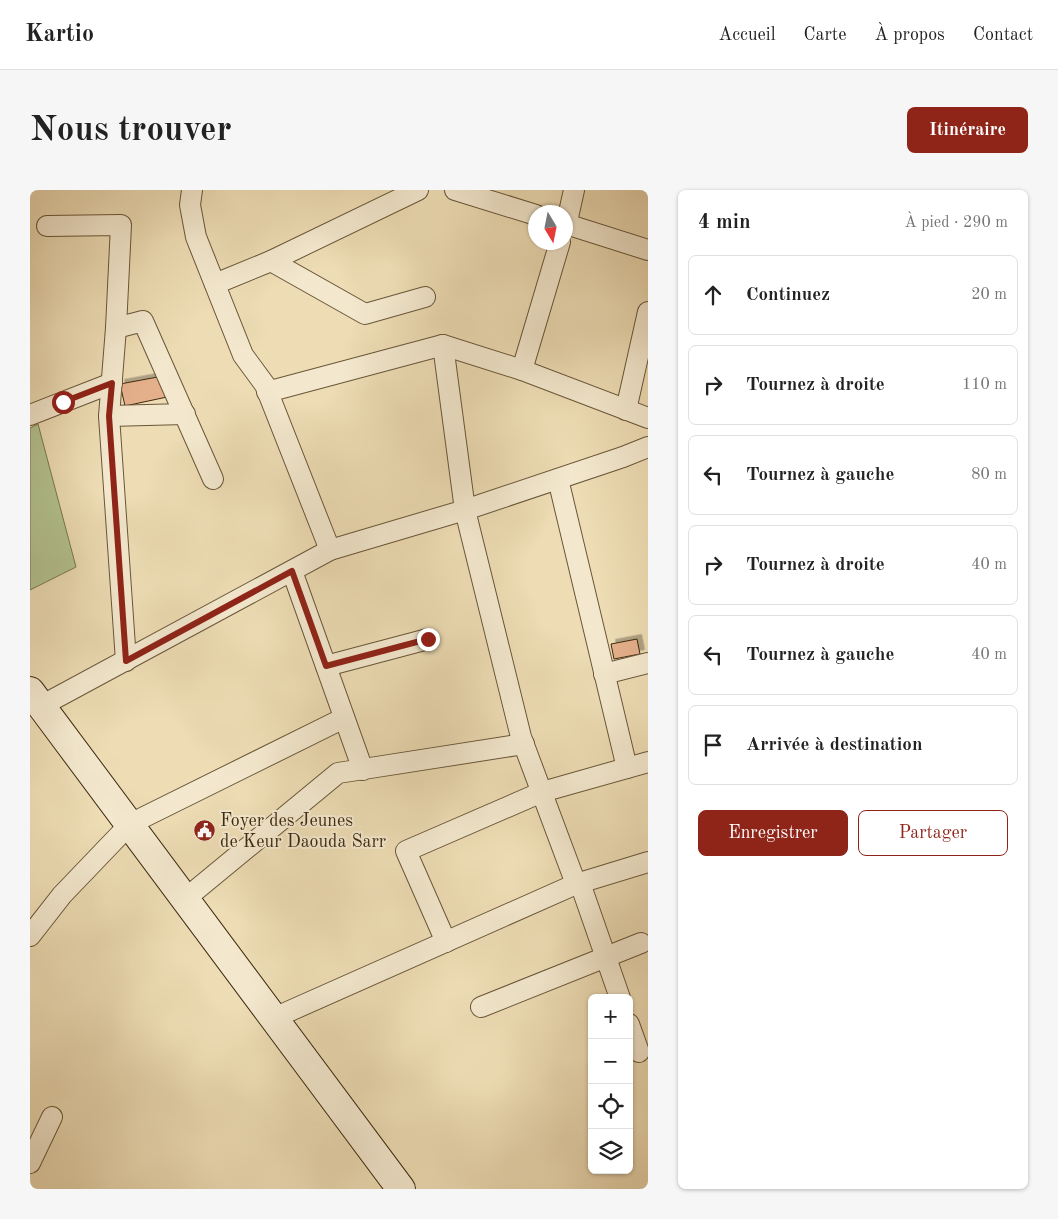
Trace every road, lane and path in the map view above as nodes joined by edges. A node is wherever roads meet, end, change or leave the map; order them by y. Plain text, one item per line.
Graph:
1 (192, 190) edge
2 (418, 190) edge
3 (455, 190) edge
4 (574, 190) edge
5 (571, 205) edge
6 (528, 213) edge
7 (47, 226) dead end
8 (573, 227) edge
9 (558, 250) edge
10 (648, 250) edge
11 (270, 261) junction
12 (215, 284) junction
13 (425, 297) dead end
14 (648, 312) edge
15 (116, 328) junction
16 (443, 345) junction
17 (522, 370) junction
18 (112, 383) junction
19 (267, 392) junction
20 (626, 410) junction
21 (185, 414) junction
22 (30, 415) edge
23 (109, 416) junction
24 (648, 418) edge
25 (648, 447) edge
26 (558, 479) junction
27 (213, 480) dead end
28 (465, 510) junction
29 (330, 550) junction
30 (292, 571) junction
31 (428, 639) dead end
32 (126, 661) junction
33 (648, 663) edge
34 (326, 666) junction
35 (604, 674) junction
36 (36, 698) edge
37 (344, 718) junction
38 (524, 744) junction
39 (648, 762) edge
40 (627, 768) junction
41 (363, 770) junction
42 (542, 792) junction
43 (130, 824) junction
44 (648, 862) edge
45 (578, 884) junction
46 (185, 899) junction
47 (30, 936) edge
48 (446, 942) junction
49 (641, 943) dead end
50 (606, 957) junction
51 (619, 994) edge
52 (481, 1007) dead end
53 (274, 1018) junction
54 (633, 1035) edge
55 (639, 1052) edge
56 (52, 1117) dead end
57 (30, 1163) edge
58 (401, 1189) edge

1 - 12 street
2 - 11 street
3 - 6 street
4 - 5 street
7 - 15 street
8 - 10 street
9 - 17 street
11 - 12 street
11 - 13 street
12 - 19 street
14 - 20 street
15 - 18 street
15 - 21 street
16 - 17 street
16 - 19 street
16 - 28 street
17 - 20 street
18 - 22 street
18 - 23 street
19 - 29 street
20 - 24 street
21 - 23 street
21 - 27 street
23 - 32 street
25 - 26 street
26 - 28 street
26 - 35 street
28 - 29 street
28 - 38 street
29 - 30 street
30 - 32 street
30 - 34 street
31 - 34 street
32 - 36 street
33 - 35 street
34 - 37 street
35 - 40 street
36 - 43 street
37 - 41 street
37 - 43 street
38 - 41 street
38 - 42 street
39 - 40 street
40 - 42 street
41 - 46 street
42 - 45 street
42 - 48 street
43 - 46 street
43 - 47 street
44 - 45 street
45 - 48 street
45 - 50 street
46 - 53 street
48 - 53 street
49 - 50 street
50 - 51 street
50 - 52 street
53 - 58 street
54 - 55 street
56 - 57 street

